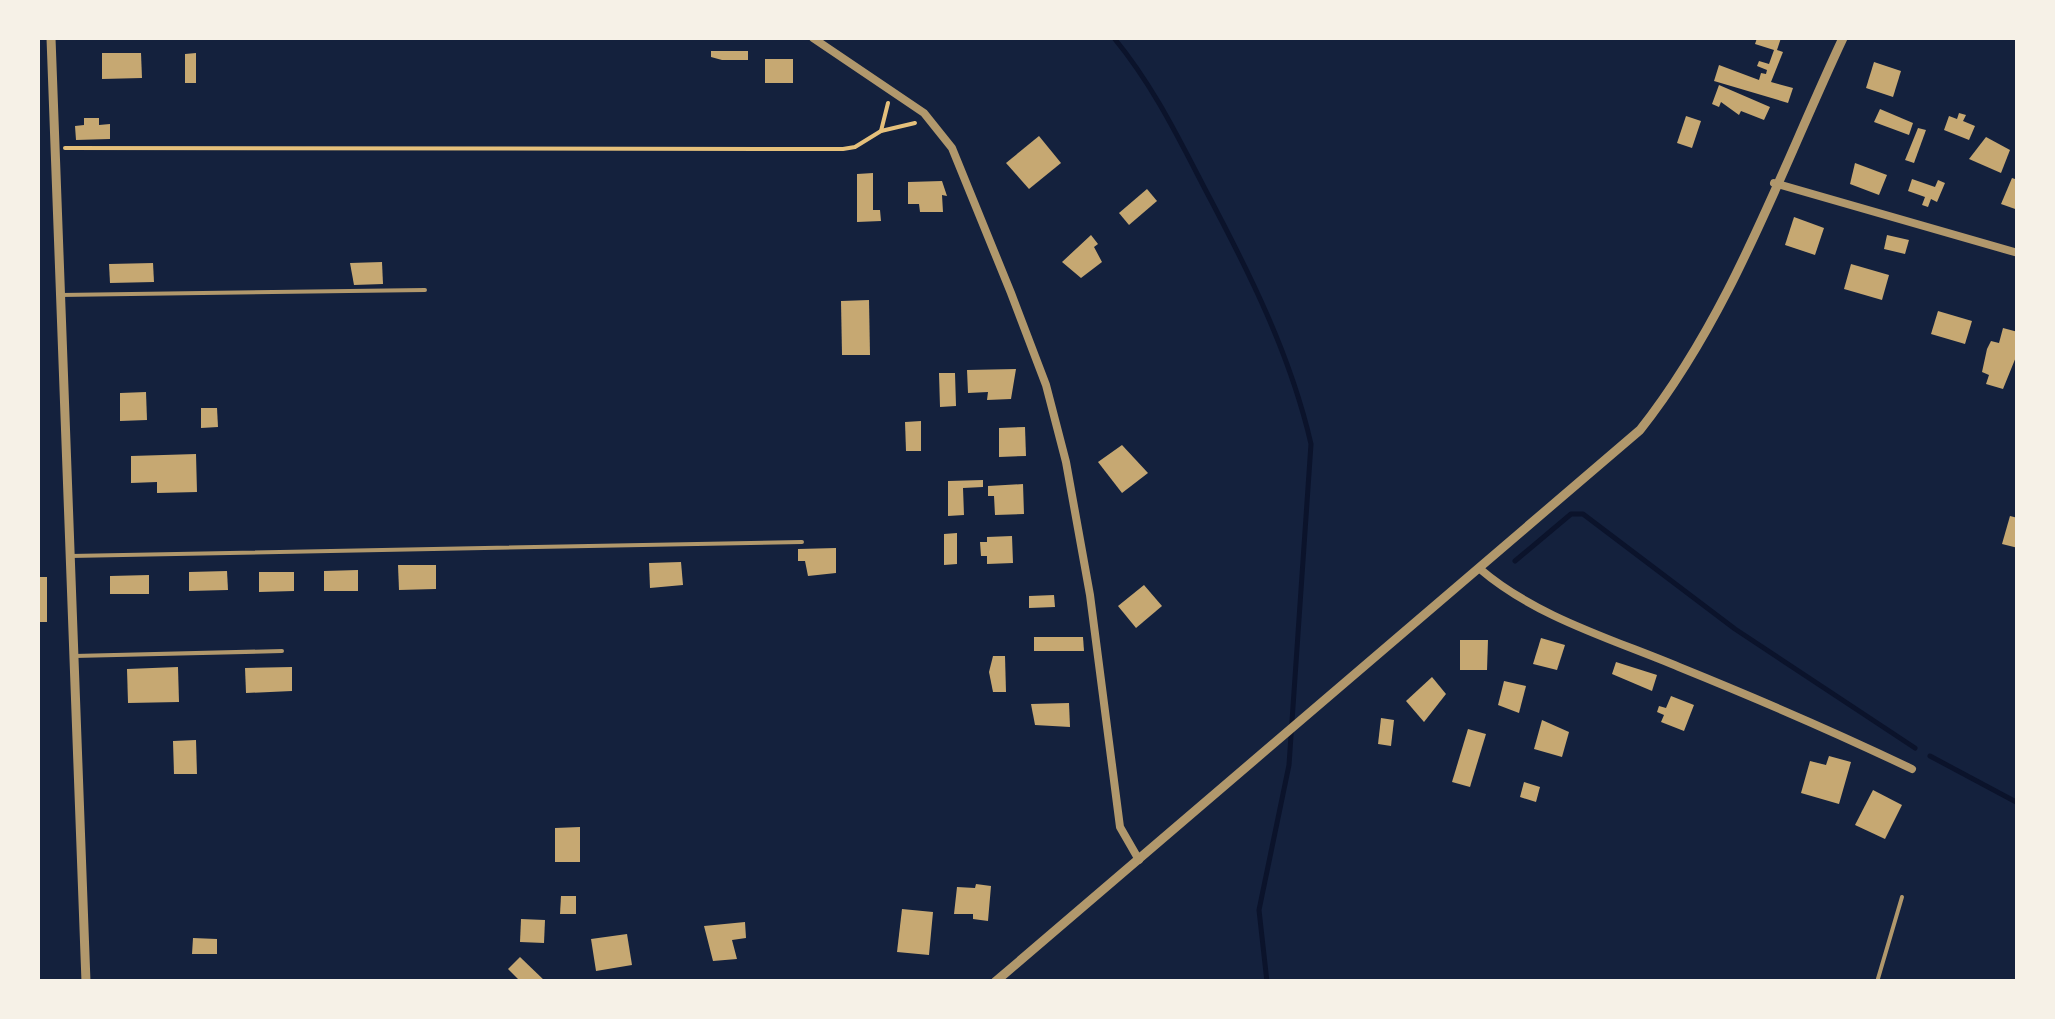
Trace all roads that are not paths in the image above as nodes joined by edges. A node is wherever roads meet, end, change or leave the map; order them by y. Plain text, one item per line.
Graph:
1 (51, 38) edge
2 (813, 38) edge
3 (1843, 38) edge
4 (1774, 183) junction
5 (2018, 254) edge
6 (426, 290) dead end
7 (60, 295) junction
8 (802, 542) dead end
9 (70, 556) junction
10 (1480, 569) junction
11 (282, 652) dead end
12 (74, 656) junction
13 (1912, 769) dead end
14 (1139, 860) junction
15 (1902, 897) dead end
16 (86, 982) edge
17 (995, 982) edge
18 (1878, 982) edge

1 - 7 street
2 - 14 street
3 - 4 street
4 - 5 street
4 - 10 street
6 - 7 lane
7 - 9 street
8 - 9 lane
9 - 12 street
10 - 13 street
10 - 14 street
11 - 12 lane
12 - 16 street
14 - 17 street
15 - 18 lane

